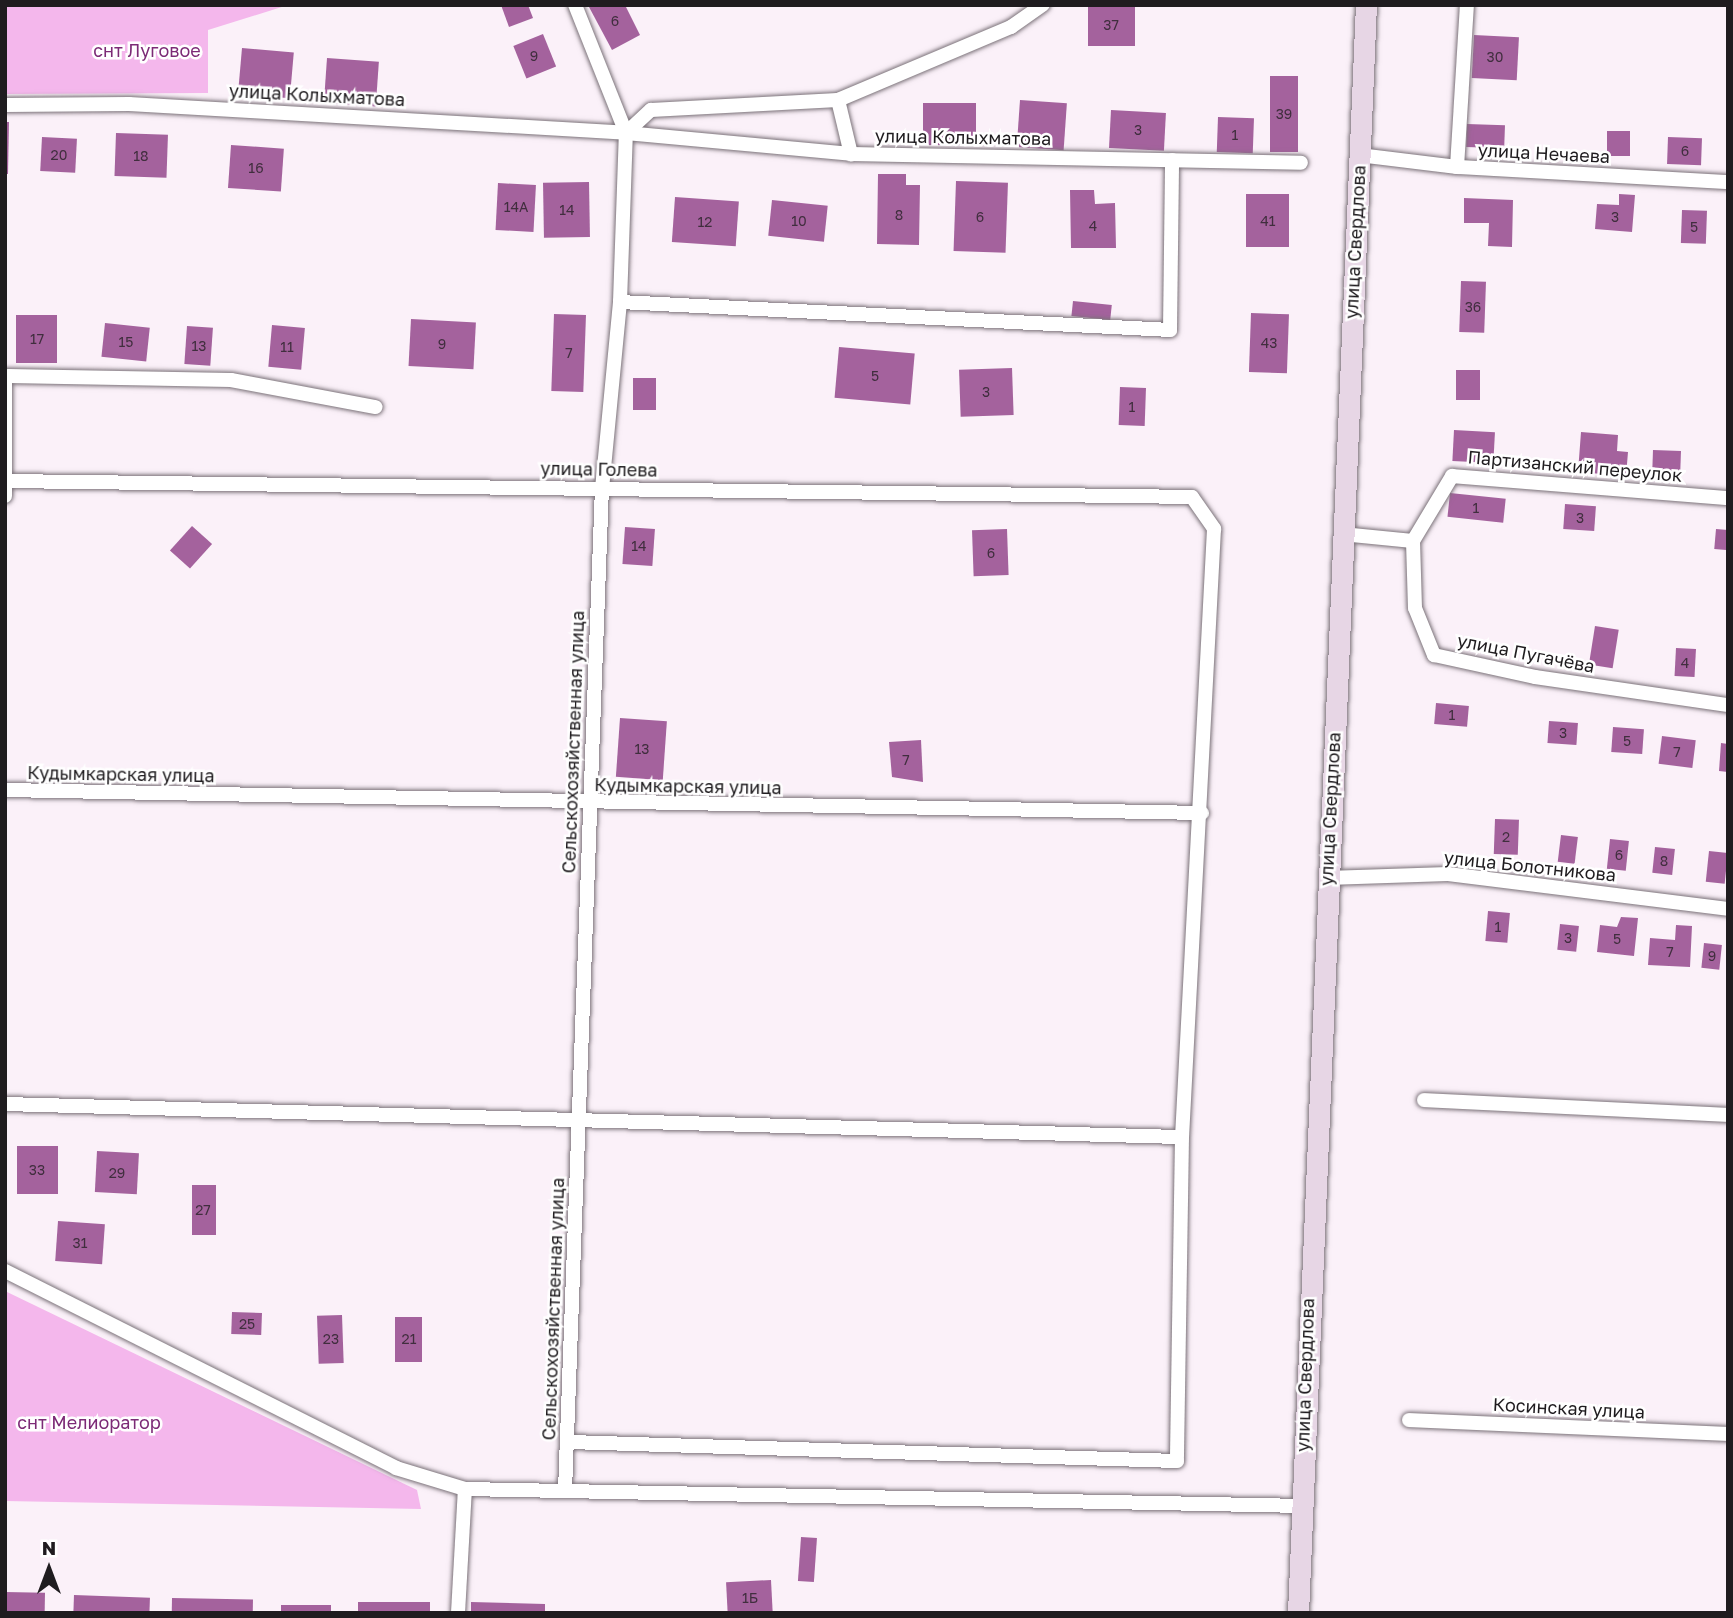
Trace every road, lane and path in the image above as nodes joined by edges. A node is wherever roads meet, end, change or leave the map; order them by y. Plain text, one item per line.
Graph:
1 (575, 5) edge
2 (1043, 5) edge
3 (1366, 5) edge
4 (1467, 5) edge
5 (1020, 12) edge
6 (838, 100) junction
7 (5, 104) edge
8 (626, 132) junction
9 (851, 154) junction
10 (1359, 155) junction
11 (1172, 160) junction
12 (1301, 163) dead end
13 (1457, 167) junction
14 (1728, 183) edge
15 (620, 302) junction
16 (7, 376) edge
17 (375, 407) dead end
18 (6, 481) edge
19 (602, 489) junction
20 (5, 496) edge
21 (1728, 498) edge
22 (1342, 534) junction
23 (1413, 541) junction
24 (1728, 705) edge
25 (5, 790) edge
26 (590, 804) junction
27 (1202, 813) junction
28 (1327, 878) junction
29 (1728, 909) edge
30 (1424, 1100) dead end
31 (5, 1104) edge
32 (1728, 1115) edge
33 (578, 1122) junction
34 (1182, 1137) junction
35 (5, 1271) edge
36 (1409, 1420) dead end
37 (1728, 1434) edge
38 (569, 1442) junction
39 (465, 1489) junction
40 (565, 1491) junction
41 (1301, 1506) junction
42 (458, 1613) edge
43 (1298, 1613) edge

1 - 8 street, Сельскохозяйственная улица
2 - 5 street
3 - 10 main road, улица Свердлова
4 - 13 street
5 - 6 street
6 - 8 street
6 - 9 street
7 - 8 street, улица Колыхматова
8 - 9 street, улица Колыхматова
8 - 15 street, Сельскохозяйственная улица
9 - 11 street, улица Колыхматова
10 - 13 street, улица Нечаева
10 - 22 main road, улица Свердлова
11 - 12 street, улица Колыхматова
11 - 15 street
13 - 14 street, улица Нечаева
15 - 19 street, Сельскохозяйственная улица
16 - 17 street
16 - 18 street
18 - 19 street, улица Голева
18 - 20 street
19 - 26 street, Сельскохозяйственная улица
19 - 27 street, улица Голева
21 - 23 street, Партизанский переулок
22 - 23 street
22 - 28 main road, улица Свердлова
23 - 24 street, улица Пугачёва
25 - 26 street, Кудымкарская улица
26 - 27 street, Кудымкарская улица
26 - 33 street, Сельскохозяйственная улица
27 - 34 street
28 - 29 street, улица Болотникова
28 - 41 main road, улица Свердлова
30 - 32 street
31 - 33 street
33 - 34 street
33 - 38 street, Сельскохозяйственная улица
34 - 38 street
35 - 39 street
36 - 37 street, Косинская улица
38 - 40 street, Сельскохозяйственная улица
39 - 40 street
39 - 42 street
40 - 41 street
41 - 43 main road, улица Свердлова

